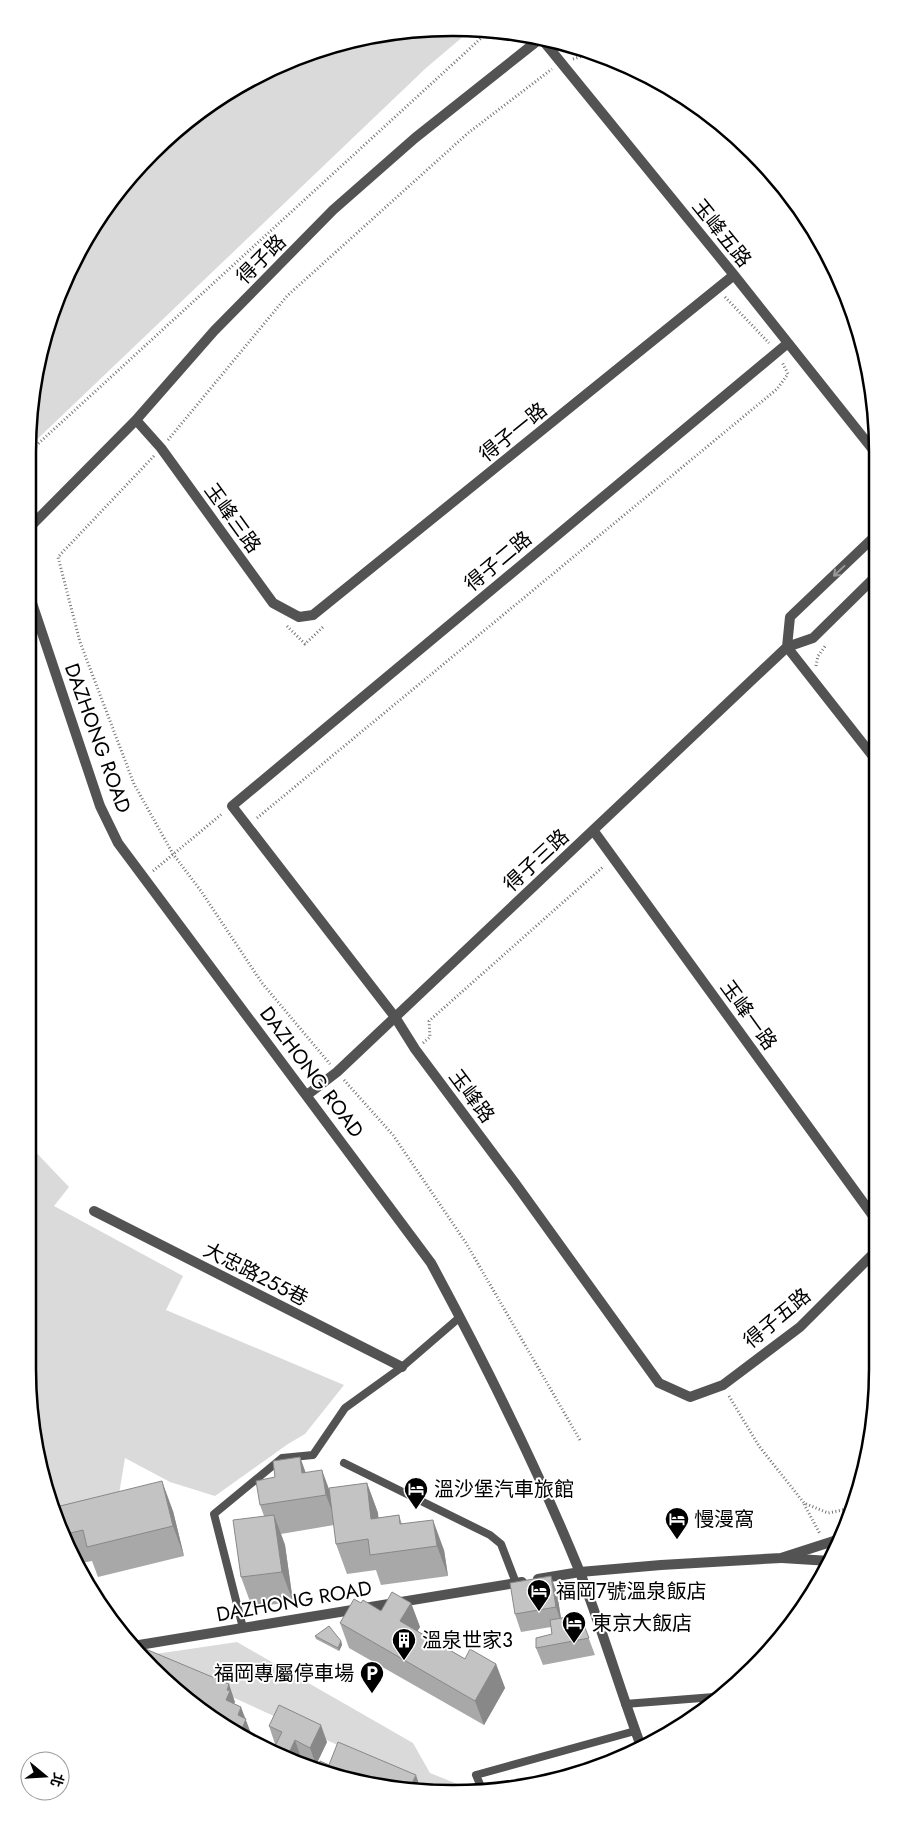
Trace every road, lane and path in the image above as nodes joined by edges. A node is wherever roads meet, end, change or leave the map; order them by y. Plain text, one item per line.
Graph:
1 (482, 37) edge
2 (534, 44) edge
3 (548, 47) edge
4 (580, 56) edge
5 (560, 62) junction
6 (734, 275) junction
7 (718, 289) junction
8 (788, 342) junction
9 (777, 351) junction
10 (136, 420) junction
11 (869, 444) edge
12 (36, 445) edge
13 (161, 448) junction
14 (36, 521) edge
15 (869, 542) edge
16 (869, 583) edge
17 (36, 615) edge
18 (313, 615) joint
19 (827, 644) dead end
20 (787, 647) junction
21 (816, 667) dead end
22 (869, 751) edge
23 (232, 806) junction
24 (241, 819) junction
25 (593, 830) junction
26 (173, 854) junction
27 (613, 858) junction
28 (145, 878) junction
29 (395, 1017) junction
30 (415, 1050) junction
31 (337, 1072) junction
32 (307, 1096) junction
33 (869, 1210) edge
34 (94, 1211) dead end
35 (869, 1258) edge
36 (460, 1317) junction
37 (402, 1367) junction
38 (723, 1385) junction
39 (690, 1397) joint
40 (580, 1440) dead end
41 (344, 1463) dead end
42 (804, 1503) junction
43 (844, 1510) edge
44 (831, 1542) edge
45 (826, 1543) junction
46 (781, 1558) junction
47 (822, 1561) edge
48 (580, 1572) junction
49 (516, 1583) junction
50 (243, 1628) junction
51 (141, 1645) edge
52 (708, 1697) edge
53 (625, 1704) junction
54 (635, 1731) junction
55 (639, 1741) edge
56 (480, 1784) edge

1 - 12 path
2 - 10 street, 得子路
3 - 5 street, 玉峰五路
4 - 5 path
5 - 6 street, 玉峰五路
5 - 13 path
6 - 7 street, 得子一路
6 - 8 street, 玉峰五路
7 - 9 path
7 - 18 street, 得子一路
8 - 9 street, 得子二路
8 - 11 street, 玉峰五路
9 - 23 street, 得子二路
9 - 24 path
10 - 13 street, 玉峰三路
10 - 14 street, 得子路
13 - 18 street, 玉峰三路
13 - 26 path
15 -> 20 street
16 - 20 street
17 - 28 street, DAZHONG ROAD
19 - 21 path
20 - 22 street
20 - 25 street, 得子三路
23 - 24 street, 玉峰路
23 - 26 path
24 - 29 street, 玉峰路
25 - 27 street, 玉峰一路
25 - 29 street, 得子三路
26 - 28 path
26 - 31 path
27 - 30 path
27 - 33 street, 玉峰一路
28 - 32 street, DAZHONG ROAD
29 - 30 street, 玉峰路
29 - 31 street, 得子三路
30 - 39 street, 玉峰路
31 - 32 street, 得子三路
31 - 40 path
32 - 36 street, DAZHONG ROAD
34 - 37 street, 大忠路255巷
35 - 38 street, 得子五路
36 - 37 lane
36 - 48 street, DAZHONG ROAD
37 - 50 lane
38 - 39 street, 得子五路
38 - 42 path
41 - 49 lane
42 - 43 path
42 - 45 path
44 - 45 street
45 - 46 street
46 - 47 street
46 - 48 street, DAZHONG ROAD
48 - 49 street, DAZHONG ROAD
48 - 53 street, DAZHONG ROAD
49 - 50 street, DAZHONG ROAD
50 - 51 street, DAZHONG ROAD
52 - 53 lane
53 - 54 street, DAZHONG ROAD
54 - 55 street, DAZHONG ROAD
54 - 56 lane

